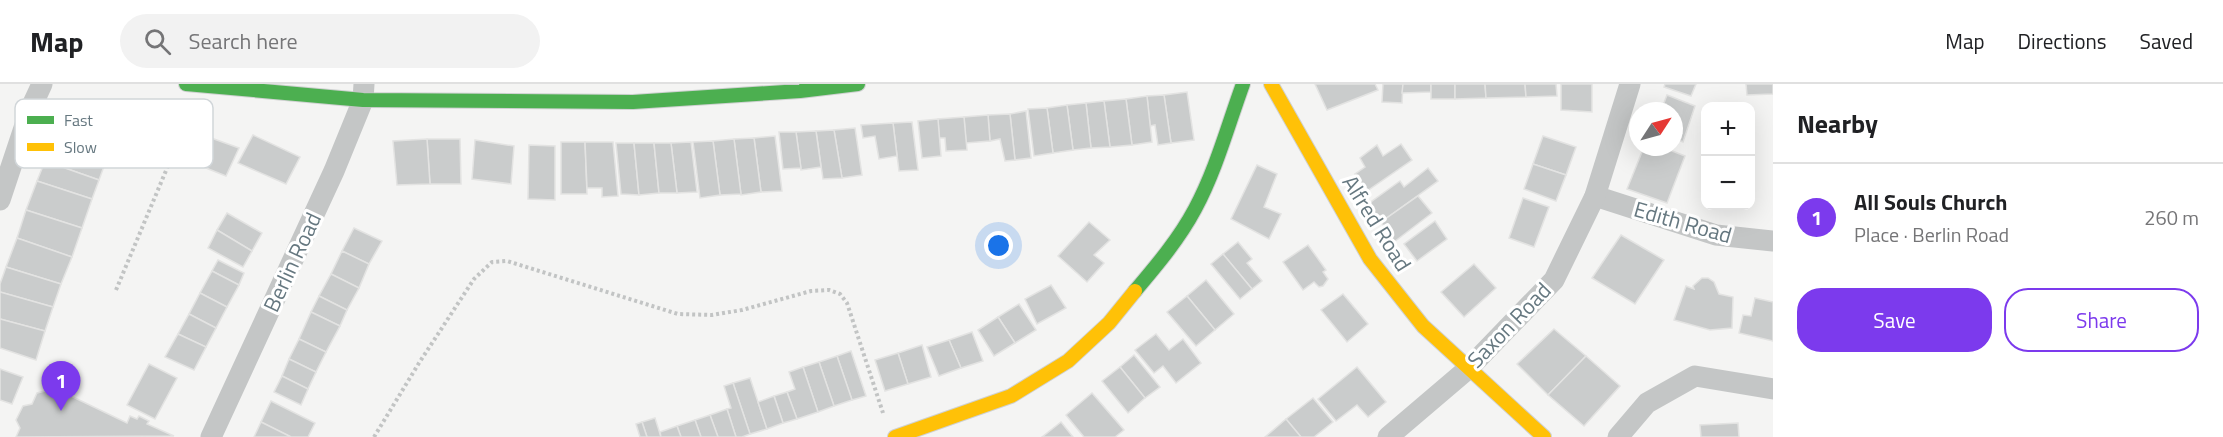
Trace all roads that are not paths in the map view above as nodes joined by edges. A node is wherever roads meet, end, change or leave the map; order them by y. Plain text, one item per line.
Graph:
1 (42, 84) edge
2 (186, 84) edge
3 (858, 84) edge
4 (1244, 84) edge
5 (1270, 84) edge
6 (1630, 84) edge
7 (798, 88) edge
8 (364, 92) edge
9 (35, 99) edge
10 (15, 156) edge
11 (1595, 196) junction
12 (0, 200) edge
13 (1773, 241) edge
14 (1469, 368) junction
15 (1773, 389) edge
16 (211, 437) edge
17 (895, 437) edge
18 (1388, 437) edge
19 (1544, 437) edge
20 (1618, 437) edge

1 - 9 street
2 - 8 street
3 - 7 street
4 - 17 street
5 - 14 street, Alfred Road
6 - 11 street, Saxon Road
7 - 8 street
8 - 16 street, Berlin Road
10 - 12 street
11 - 13 street, Edith Road
11 - 14 street, Saxon Road
14 - 18 street, Saxon Road
14 - 19 street, Alfred Road
15 - 20 street

